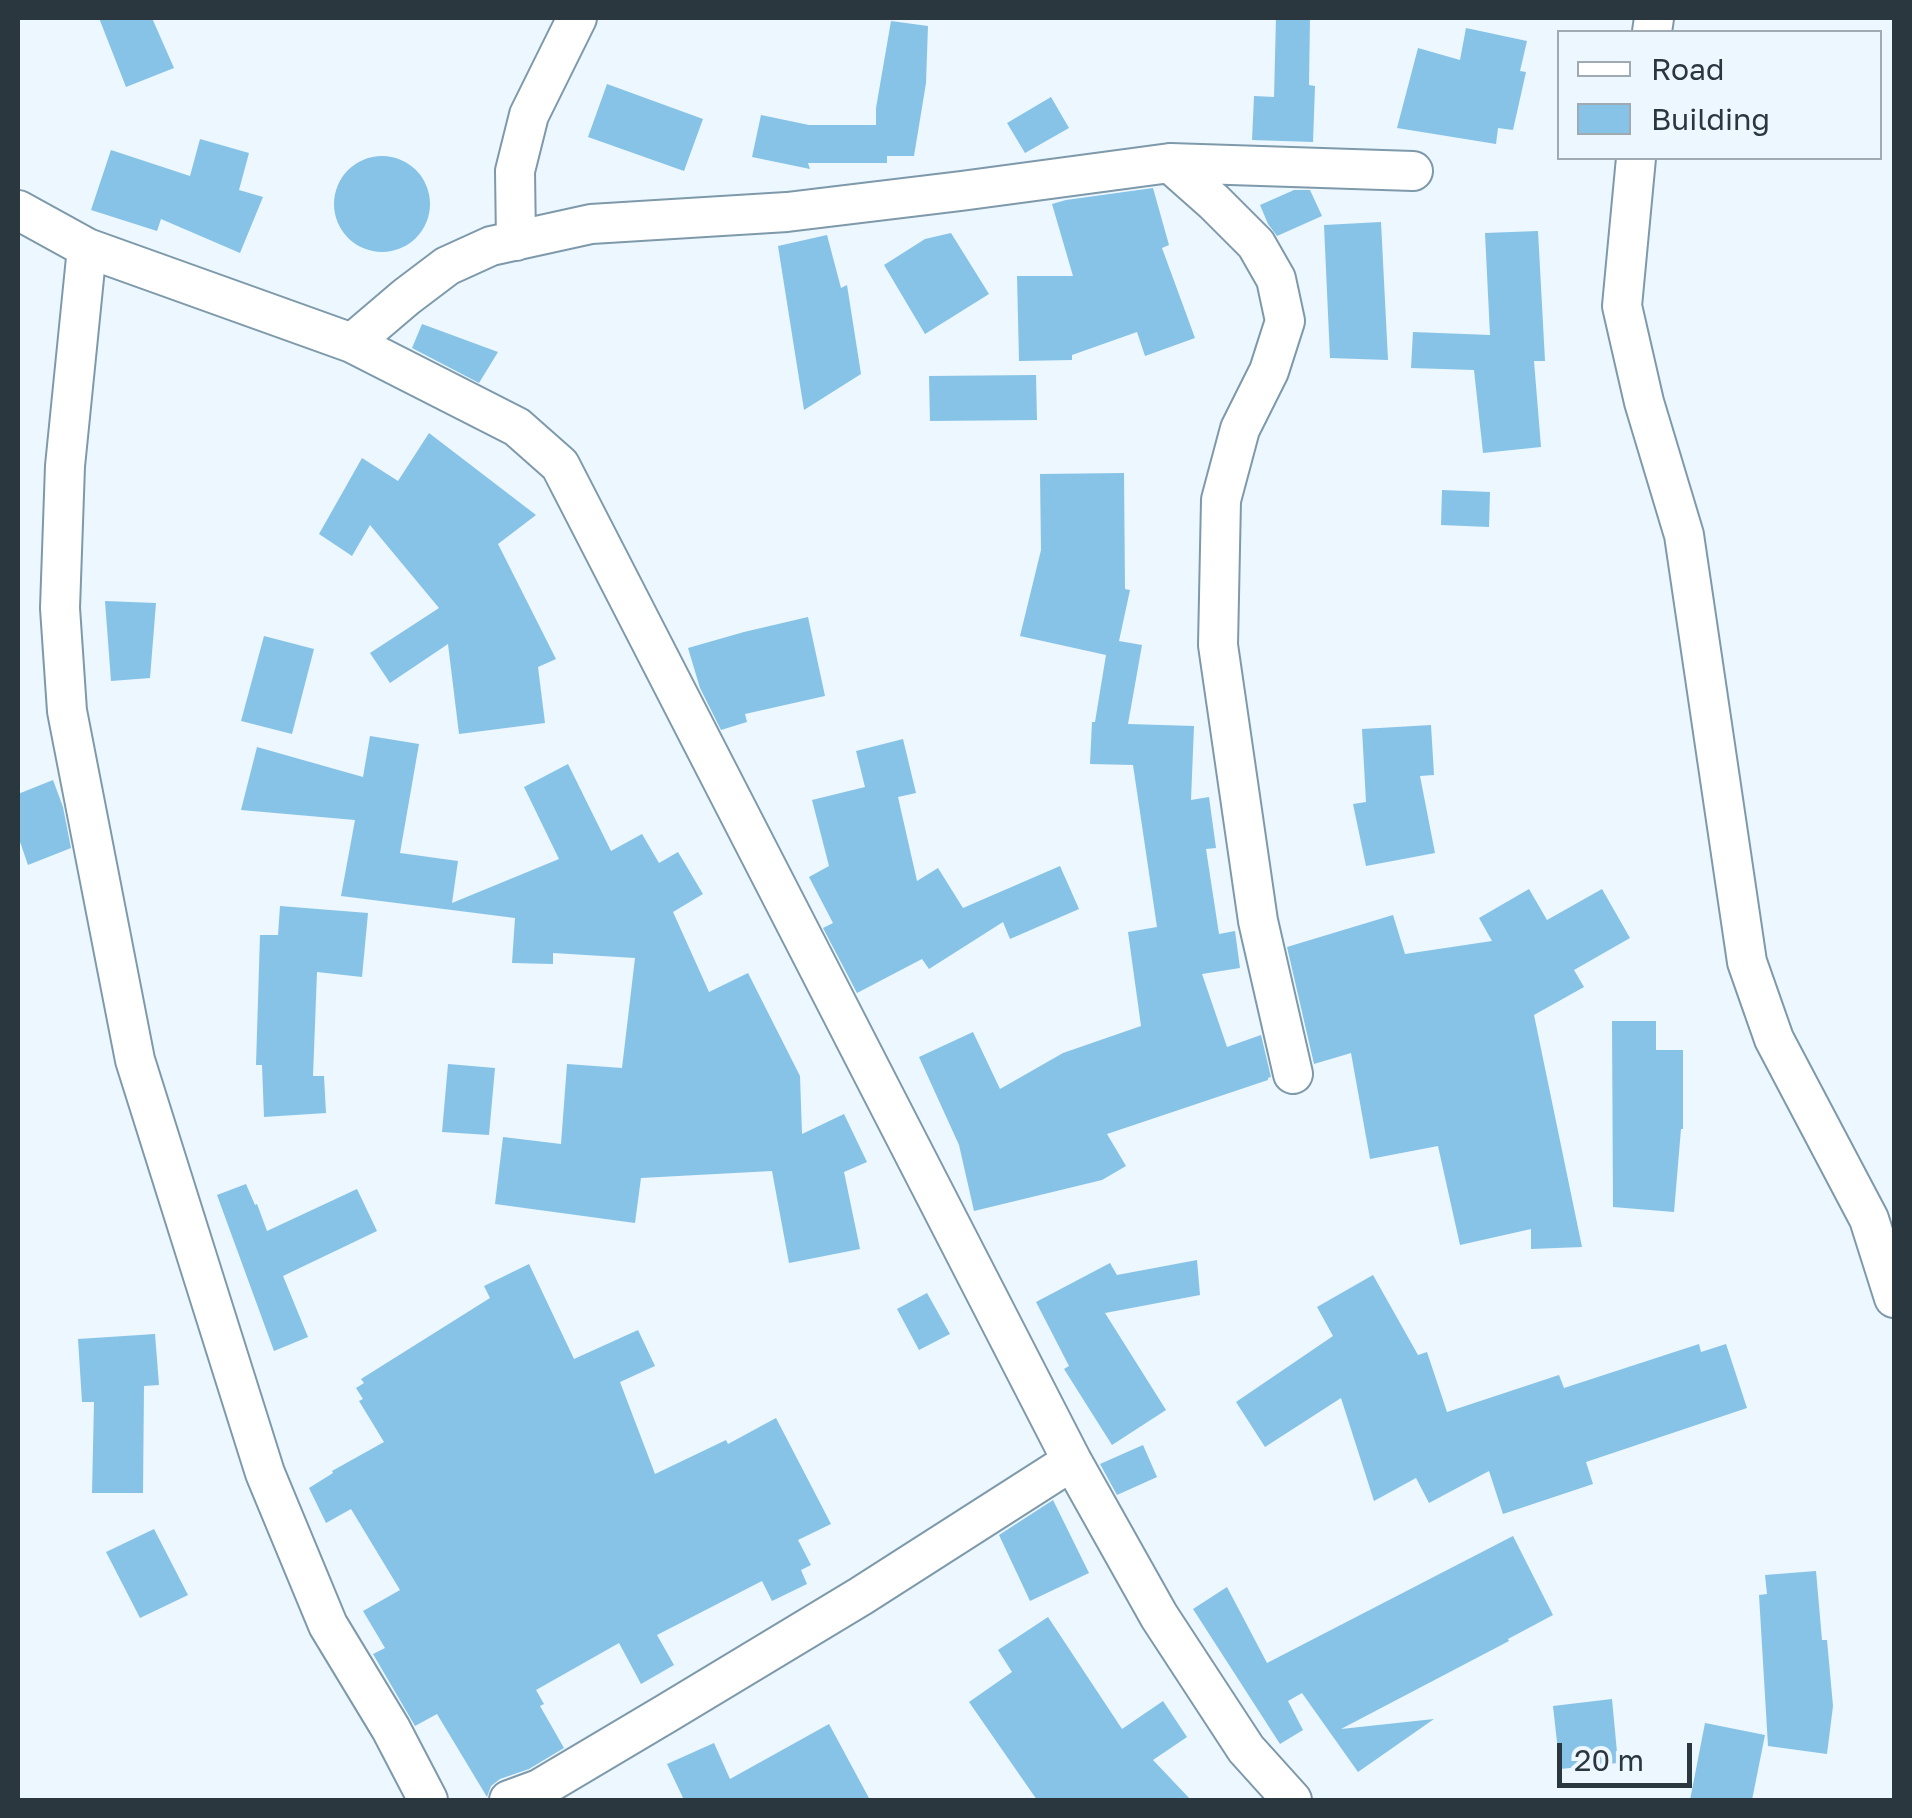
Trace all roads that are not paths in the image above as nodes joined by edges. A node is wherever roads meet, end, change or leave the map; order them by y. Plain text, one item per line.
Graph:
1 (577, 18) edge
2 (1636, 160) edge
3 (1170, 163) junction
4 (1413, 171) dead end
5 (18, 210) edge
6 (516, 241) junction
7 (88, 248) junction
8 (352, 343) junction
9 (1293, 1074) dead end
10 (1894, 1298) edge
11 (1072, 1461) junction
12 (428, 1800) edge
13 (508, 1800) edge
14 (1292, 1800) edge

1 - 6 street
2 - 10 street
3 - 4 street
3 - 6 street
3 - 9 street
5 - 7 street
6 - 8 street
7 - 8 street
7 - 12 street
8 - 11 street
11 - 13 street
11 - 14 street

